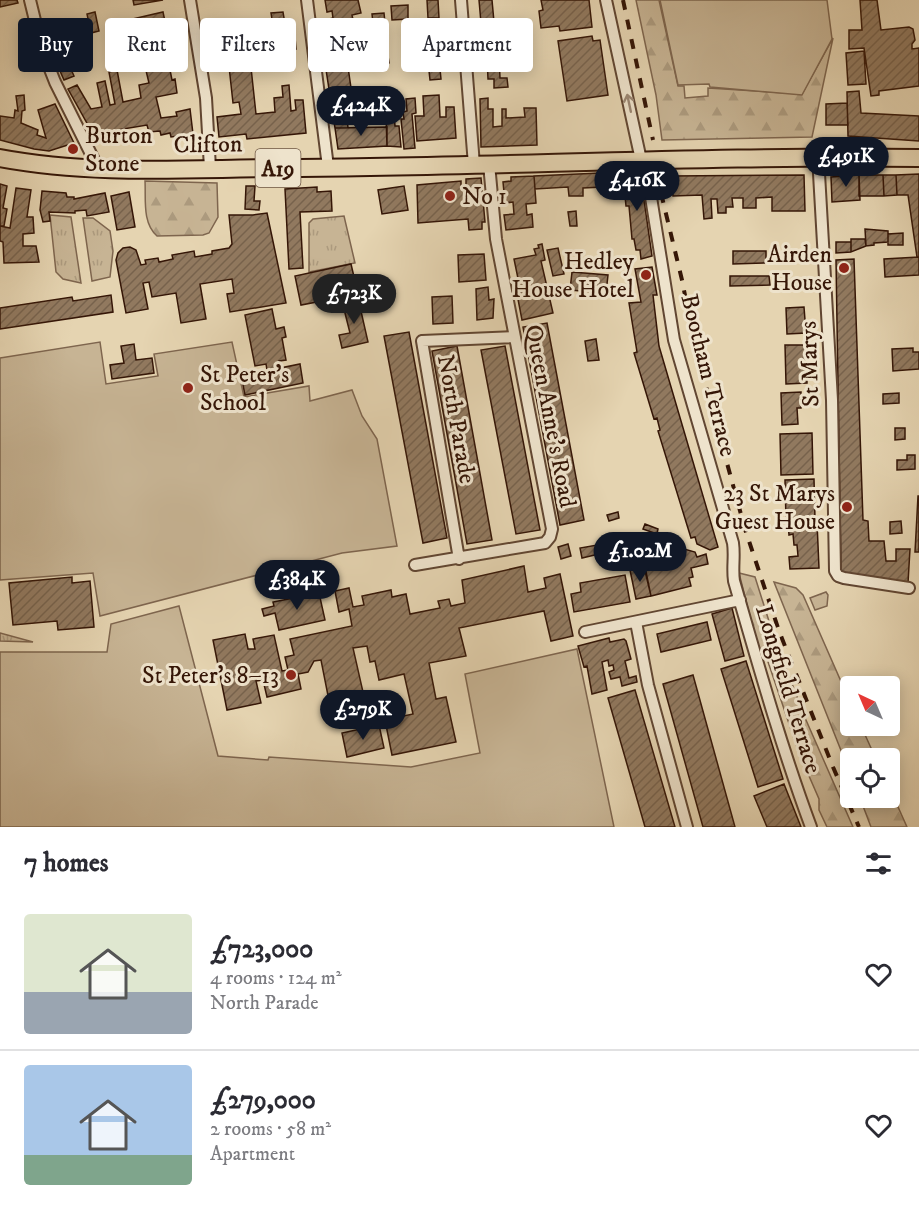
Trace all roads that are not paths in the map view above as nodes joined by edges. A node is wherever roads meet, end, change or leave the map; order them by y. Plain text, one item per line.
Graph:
1 (30, 0) edge
2 (190, 0) edge
3 (307, 0) edge
4 (461, 0) edge
5 (606, 0) edge
6 (818, 156) junction
7 (0, 158) edge
8 (919, 158) edge
9 (643, 160) junction
10 (481, 165) junction
11 (328, 167) junction
12 (98, 168) junction
13 (210, 168) junction
14 (514, 337) junction
15 (459, 559) junction
16 (733, 562) joint
17 (416, 565) dead end
18 (909, 588) dead end
19 (740, 600) junction
20 (636, 622) junction
21 (585, 633) dead end
22 (687, 827) edge
23 (811, 827) edge

1 - 12 street
2 - 13 street
3 - 11 street
4 - 10 street, Queen Anne's Road
9 -> 5 street, Bootham Terrace
6 - 8 main road, A19
6 - 9 main road, A19
6 - 18 street, St Marys
7 - 12 main road, Clifton / A19
9 - 10 main road, A19
9 - 16 street, Bootham Terrace
10 - 11 main road, Clifton / A19
10 - 14 street, Queen Anne's Road
11 - 13 main road, Clifton / A19
12 - 13 main road, Clifton / A19
14 - 15 street, Queen Anne's Road
14 - 15 street, North Parade
15 - 17 street, Queen Anne's Road
16 - 19 street, Longfield Terrace
19 - 20 street
19 - 23 street, Longfield Terrace
20 - 21 street
20 - 22 street

